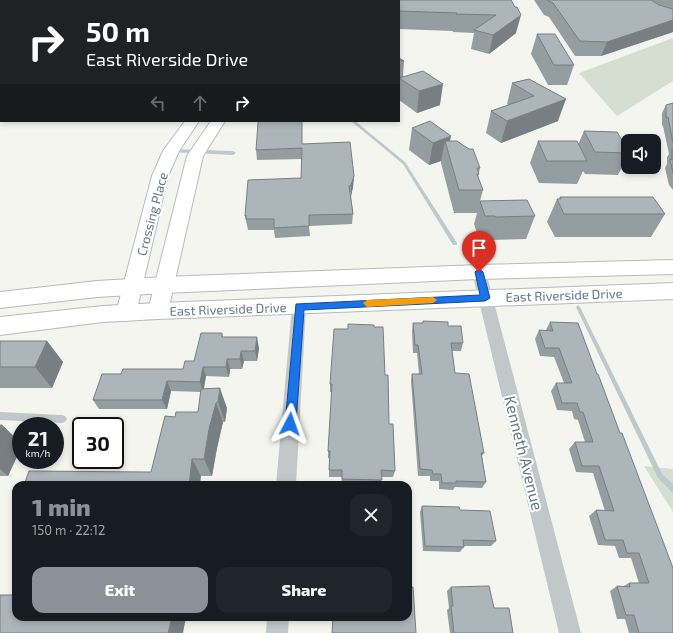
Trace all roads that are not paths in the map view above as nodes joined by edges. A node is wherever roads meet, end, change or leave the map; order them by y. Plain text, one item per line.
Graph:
1 (191, 122) edge
2 (217, 122) edge
3 (171, 151) junction
4 (197, 152) junction
5 (233, 153) dead end
6 (673, 267) edge
7 (479, 272) junction
8 (164, 285) junction
9 (133, 286) junction
10 (673, 291) edge
11 (485, 298) junction
12 (0, 300) edge
13 (299, 307) junction
14 (158, 311) junction
15 (126, 313) junction
16 (0, 326) edge
17 (0, 416) edge
18 (16, 417) edge
19 (286, 481) edge
20 (278, 621) edge
21 (277, 633) edge
22 (570, 633) edge

1 - 3 street, Crossing Place
2 - 4 street, Crossing Place
3 - 4 lane
3 - 9 street, Crossing Place
4 - 5 lane
4 - 8 street, Crossing Place
6 - 7 main road, East Riverside Drive
7 - 8 main road, East Riverside Drive
7 - 11 street, Kenneth Avenue
8 - 9 main road, East Riverside Drive
8 - 14 street, Crossing Place
9 - 12 main road, East Riverside Drive
9 - 15 street, Crossing Place
10 - 11 main road, East Riverside Drive
11 - 13 main road, East Riverside Drive
11 - 22 street, Kenneth Avenue
13 - 14 main road, East Riverside Drive
13 - 19 street
14 - 15 main road, East Riverside Drive
15 - 16 main road, East Riverside Drive
17 - 18 lane
20 - 21 street

